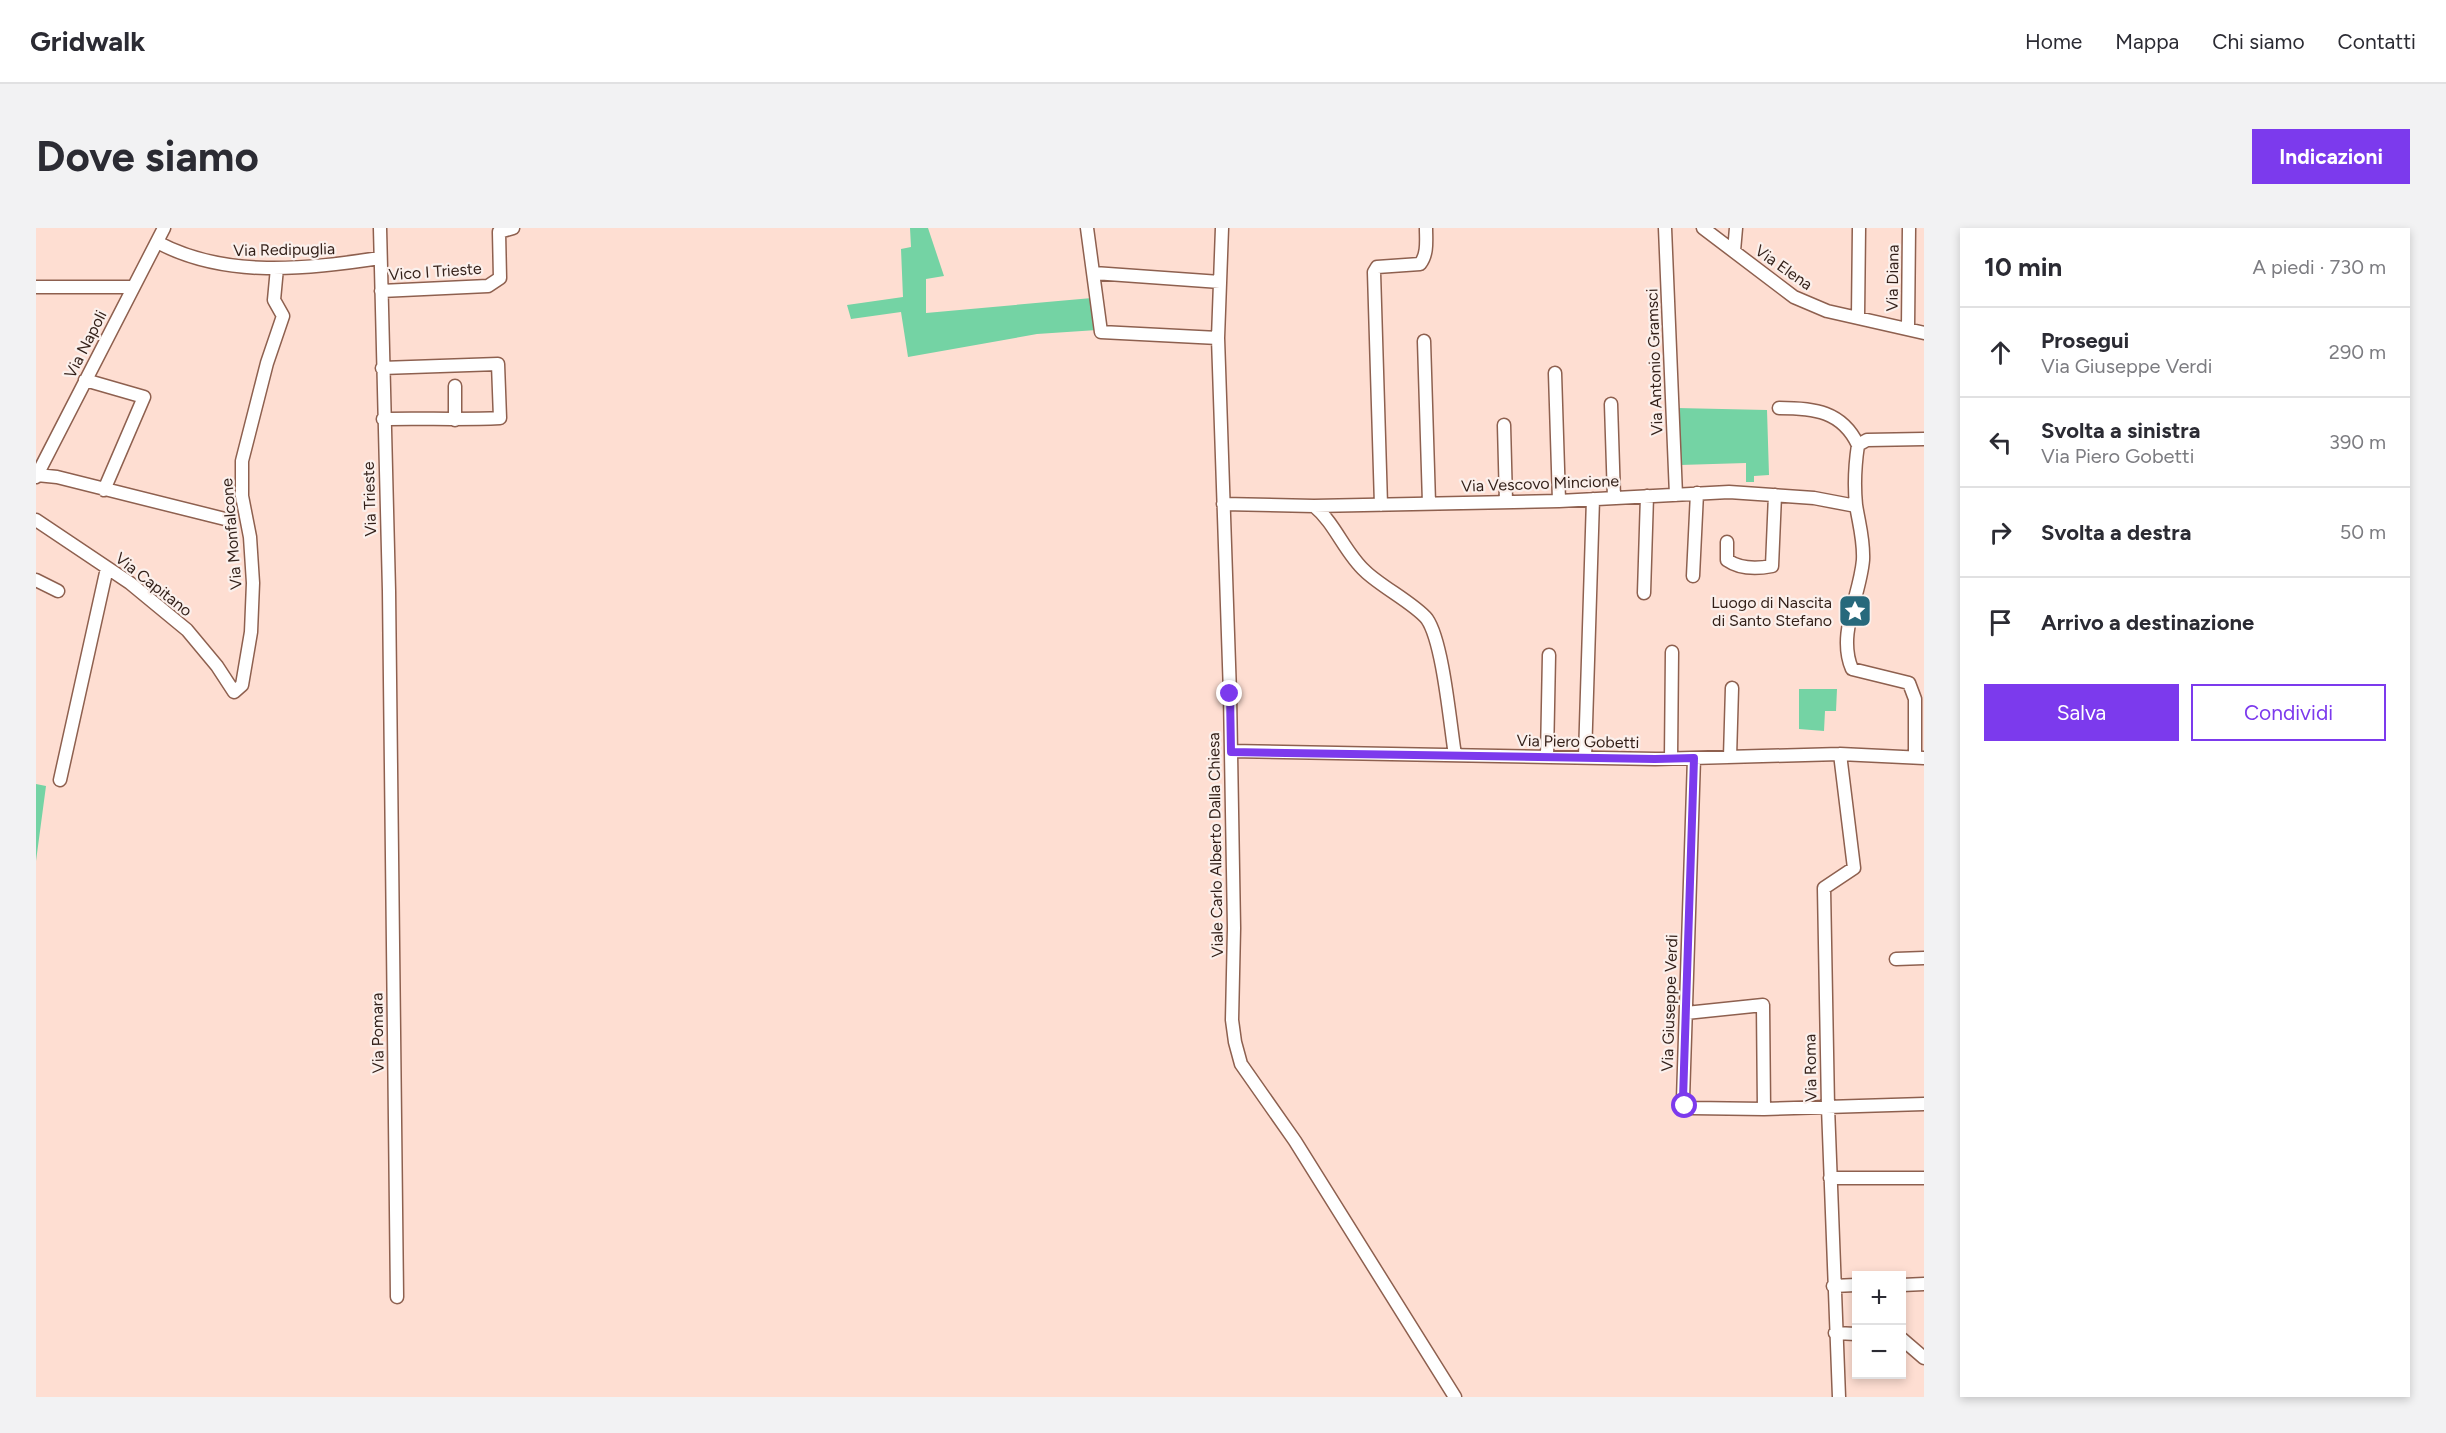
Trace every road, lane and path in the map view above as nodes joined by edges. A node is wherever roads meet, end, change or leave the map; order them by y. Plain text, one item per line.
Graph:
1 (164, 228) edge
2 (380, 228) edge
3 (513, 228) edge
4 (1087, 228) edge
5 (1222, 228) edge
6 (1426, 228) edge
7 (1665, 228) edge
8 (1703, 228) edge
9 (1736, 228) edge
10 (1859, 228) edge
11 (1909, 228) edge
12 (157, 242) junction
13 (1734, 251) junction
14 (380, 258) junction
15 (277, 268) junction
16 (1094, 273) junction
17 (1220, 282) junction
18 (36, 287) edge
19 (133, 287) junction
20 (381, 291) junction
21 (1858, 318) junction
22 (1908, 328) junction
23 (1924, 333) edge
24 (1218, 338) junction
25 (1424, 341) dead end
26 (382, 368) junction
27 (1555, 373) dead end
28 (85, 380) junction
29 (455, 386) dead end
30 (1611, 404) dead end
31 (1779, 408) dead end
32 (384, 418) junction
33 (455, 420) junction
34 (1504, 425) dead end
35 (1924, 439) edge
36 (1858, 445) junction
37 (37, 476) edge
38 (104, 490) junction
39 (1697, 493) junction
40 (1676, 495) junction
41 (1775, 495) junction
42 (1647, 496) junction
43 (1614, 498) junction
44 (1593, 500) junction
45 (1559, 501) junction
46 (1506, 502) junction
47 (1430, 503) junction
48 (1223, 504) junction
49 (1381, 505) junction
50 (1314, 506) junction
51 (1856, 506) junction
52 (225, 519) dead end
53 (36, 520) edge
54 (1727, 542) dead end
55 (107, 568) junction
56 (1693, 576) dead end
57 (36, 580) edge
58 (58, 591) dead end
59 (1644, 593) dead end
60 (1672, 652) dead end
61 (1549, 655) dead end
62 (1732, 688) dead end
63 (234, 692) joint
64 (1231, 752) junction
65 (1840, 754) junction
66 (1455, 755) junction
67 (1547, 757) junction
68 (1730, 757) junction
69 (1586, 758) junction
70 (1671, 758) junction
71 (1694, 758) junction
72 (1920, 758) edge
73 (390, 768) joint
74 (60, 780) dead end
75 (1924, 958) edge
76 (1896, 959) dead end
77 (1686, 1013) junction
78 (1924, 1104) edge
79 (1828, 1107) junction
80 (1764, 1109) junction
81 (1830, 1178) junction
82 (1924, 1178) edge
83 (1924, 1284) edge
84 (1906, 1285) edge
85 (1833, 1286) junction
86 (1852, 1286) edge
87 (397, 1297) dead end
88 (1835, 1333) junction
89 (1852, 1334) edge
90 (1906, 1342) edge
91 (1924, 1358) edge
92 (1455, 1397) edge
93 (1839, 1397) edge

1 - 12 street, Via Napoli
2 - 14 street, Via Trieste
3 - 20 street, Vico I Trieste
4 - 16 street
5 - 17 street, Viale Carlo Alberto Dalla Chiesa
6 - 49 street
7 - 40 street, Via Antonio Gramsci
8 - 13 street, Via Elena
9 - 13 street
10 - 21 street
11 - 22 street, Via Diana
12 - 15 street, Via Redipuglia
12 - 19 street, Via Napoli
13 - 21 street, Via Elena
14 - 15 street, Via Redipuglia
14 - 20 street, Via Trieste
15 - 63 street, Via Monfalcone
16 - 17 street
16 - 24 street
17 - 24 street, Viale Carlo Alberto Dalla Chiesa
18 - 19 street
19 - 28 street, Via Napoli
20 - 26 street, Via Trieste
21 - 22 street, Via Elena
22 - 23 street, Via Elena
24 - 48 street, Viale Carlo Alberto Dalla Chiesa
25 - 47 street
26 - 32 street, Via Trieste
26 - 33 street
27 - 45 street
28 - 37 street, Via Napoli
28 - 38 street
29 - 33 street
30 - 43 street
31 - 36 street
32 - 33 street
32 - 73 street, Via Trieste
34 - 46 street
35 - 36 street
36 - 51 street
37 - 38 street
38 - 52 street
39 - 40 street, Via Vescovo Mincione
39 - 41 street, Via Vescovo Mincione
39 - 56 street
40 - 42 street, Via Vescovo Mincione
41 - 51 street, Via Vescovo Mincione
41 - 54 street
42 - 43 street, Via Vescovo Mincione
42 - 59 street
43 - 44 street, Via Vescovo Mincione
44 - 45 street, Via Vescovo Mincione
44 - 69 street
45 - 46 street, Via Vescovo Mincione
46 - 47 street, Via Vescovo Mincione
47 - 49 street, Via Vescovo Mincione
48 - 50 street, Via Vescovo Mincione
48 - 64 street, Viale Carlo Alberto Dalla Chiesa
49 - 50 street, Via Vescovo Mincione
50 - 66 street
51 - 72 street
53 - 55 street, Via Capitano
55 - 63 street, Via Capitano
55 - 74 street
57 - 58 street
60 - 70 street
61 - 67 street
62 - 68 street
64 - 66 street, Via Piero Gobetti
64 - 92 street, Viale Carlo Alberto Dalla Chiesa
65 - 68 street, Via Piero Gobetti
65 - 72 street, Via Piero Gobetti
65 - 79 street, Via Roma
66 - 67 street, Via Piero Gobetti
67 - 69 street, Via Piero Gobetti
68 - 71 street, Via Piero Gobetti
69 - 70 street, Via Piero Gobetti
70 - 71 street, Via Piero Gobetti
71 - 77 street, Via Giuseppe Verdi
73 - 87 street, Via Pomara
75 - 76 street
77 - 80 street, Via Giuseppe Verdi
77 - 80 street
78 - 79 street, Via Giuseppe Verdi
79 - 80 street, Via Giuseppe Verdi
79 - 81 street, Via Roma
81 - 82 street
81 - 85 street, Via Roma
83 - 84 street
85 - 86 street
85 - 88 street, Via Roma
88 - 89 street
88 - 93 street, Via Roma
90 - 91 street

